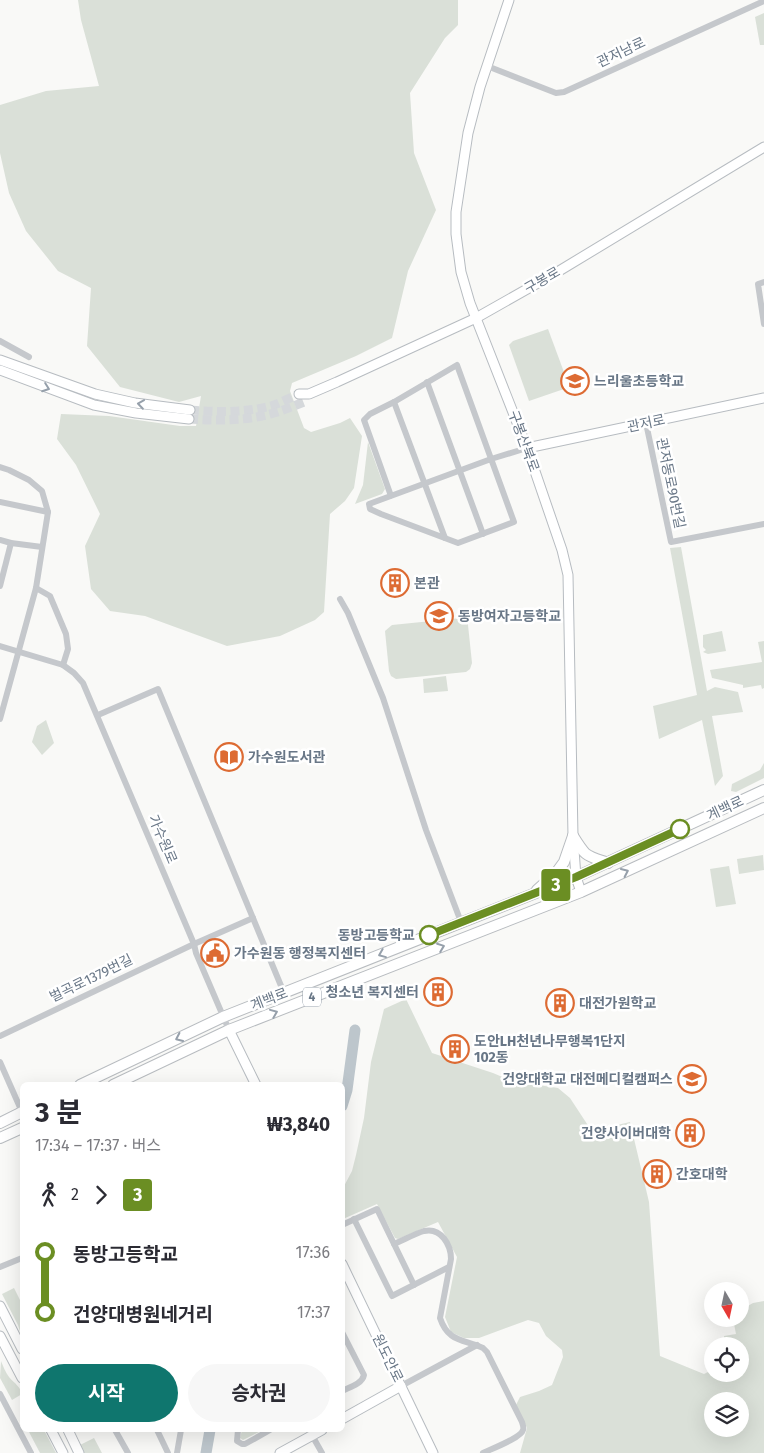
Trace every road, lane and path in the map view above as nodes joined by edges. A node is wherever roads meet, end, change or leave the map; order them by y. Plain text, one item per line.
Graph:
1 (509, 0) edge
2 (764, 1) edge
3 (487, 66) junction
4 (764, 146) edge
5 (764, 282) edge
6 (476, 318) junction
7 (764, 324) edge
8 (0, 341) edge
9 (29, 357) dead end
10 (0, 360) edge
11 (0, 370) edge
12 (427, 382) junction
13 (304, 397) tunnel mouth
14 (764, 398) edge
15 (394, 402) junction
16 (646, 423) junction
17 (527, 448) junction
18 (491, 459) junction
19 (0, 468) edge
20 (460, 471) junction
21 (424, 484) junction
22 (391, 496) junction
23 (0, 502) edge
24 (48, 512) junction
25 (764, 524) edge
26 (483, 534) junction
27 (445, 538) junction
28 (0, 540) edge
29 (11, 543) junction
30 (42, 547) junction
31 (0, 586) edge
32 (36, 588) junction
33 (340, 599) dead end
34 (0, 646) edge
35 (20, 651) junction
36 (63, 665) junction
37 (98, 715) junction
38 (0, 719) edge
39 (764, 790) edge
40 (764, 808) edge
41 (574, 836) junction
42 (608, 863) junction
43 (576, 877) junction
44 (581, 892) junction
45 (532, 894) junction
46 (254, 918) junction
47 (461, 922) junction
48 (194, 944) junction
49 (284, 993) junction
50 (223, 1017) junction
51 (229, 1030) junction
52 (0, 1036) edge
53 (0, 1062) edge
54 (2, 1073) edge
55 (86, 1082) edge
56 (119, 1082) edge
57 (255, 1082) edge
58 (20, 1108) edge
59 (20, 1113) edge
60 (0, 1123) edge
61 (20, 1129) edge
62 (0, 1138) edge
63 (354, 1219) junction
64 (345, 1224) edge
65 (394, 1244) junction
66 (20, 1259) edge
67 (450, 1267) junction
68 (1, 1268) edge
69 (345, 1270) edge
70 (414, 1285) junction
71 (0, 1306) edge
72 (0, 1336) edge
73 (345, 1344) edge
74 (20, 1345) edge
75 (477, 1345) junction
76 (20, 1374) edge
77 (401, 1386) junction
78 (345, 1390) edge
79 (0, 1394) edge
80 (3, 1405) edge
81 (345, 1417) edge
82 (52, 1432) edge
83 (117, 1432) edge
84 (158, 1432) edge
85 (181, 1432) edge
86 (238, 1432) edge
87 (266, 1432) edge
88 (310, 1433) edge
89 (73, 1435) edge
90 (31, 1453) edge
91 (63, 1453) edge
92 (79, 1453) edge
93 (128, 1453) edge
94 (168, 1453) edge
95 (177, 1453) edge
96 (280, 1453) edge
97 (322, 1453) edge
98 (433, 1453) edge
99 (483, 1453) edge

1 - 3 main road, 구봉산북로
2 - 3 street, 관저남로
3 - 6 main road, 구봉산북로
4 - 6 main road, 구봉로
5 - 7 street
6 - 13 main road, 구봉로
6 - 17 main road, 구봉산북로
8 - 9 street
11 -> 10 main road
12 - 15 street
12 - 18 street
12 - 20 street
14 - 16 main road, 관저로
15 - 21 street
15 - 22 street
16 - 17 main road, 관저로
16 - 25 street, 관저동로90번길
17 - 18 street
17 - 41 main road, 구봉산북로
18 - 20 street
18 - 26 street
19 - 24 street
20 - 21 street
20 - 26 street
21 - 22 street
21 - 27 street
22 - 27 street
23 - 24 street
24 - 30 street
26 - 27 street
28 - 29 street
29 - 30 street
29 - 31 street
30 - 32 street
32 - 35 street
32 - 36 street
33 - 47 street
34 - 35 street, 가수원로
35 - 36 street, 가수원로
35 - 38 street
36 - 37 street, 가수원로
37 - 46 street
37 - 48 street, 가수원로
39 - 42 main road, 계백로 / 4
44 -> 40 main road, 계백로 / 4
41 - 42 main road
41 - 43 main road, 구봉산북로
41 - 45 main road
42 - 43 main road, 계백로 / 4
43 - 44 main road, 구봉산북로
43 - 45 main road, 계백로 / 4
51 -> 44 main road, 계백로 / 4
45 - 47 main road, 계백로 / 4
46 - 48 street, 벌곡로1379번길
46 - 49 street
47 -> 49 main road, 계백로 / 4
48 - 50 street, 가수원로
48 - 52 street, 벌곡로1379번길
49 - 50 main road, 계백로 / 4
50 - 51 street, 가수원로
50 -> 55 main road, 계백로 / 4
51 - 56 main road, 계백로 / 4
51 - 57 main road
53 - 54 street
54 - 58 street
59 - 60 main road
61 - 62 main road
63 - 64 street
63 - 65 street
63 - 70 street
65 - 67 street
65 - 70 street
66 - 68 street
67 - 70 street
67 - 75 street
69 - 77 main road, 원도안로
71 - 74 main road
72 - 76 main road
73 - 78 street
75 - 77 street
75 - 99 street
77 - 81 main road
77 - 98 main road, 원도안로
79 - 80 street
80 - 90 street
82 - 91 main road
83 - 93 street
84 - 94 street
85 - 95 street
86 - 87 street
88 - 96 main road
88 - 97 street
89 - 92 main road

